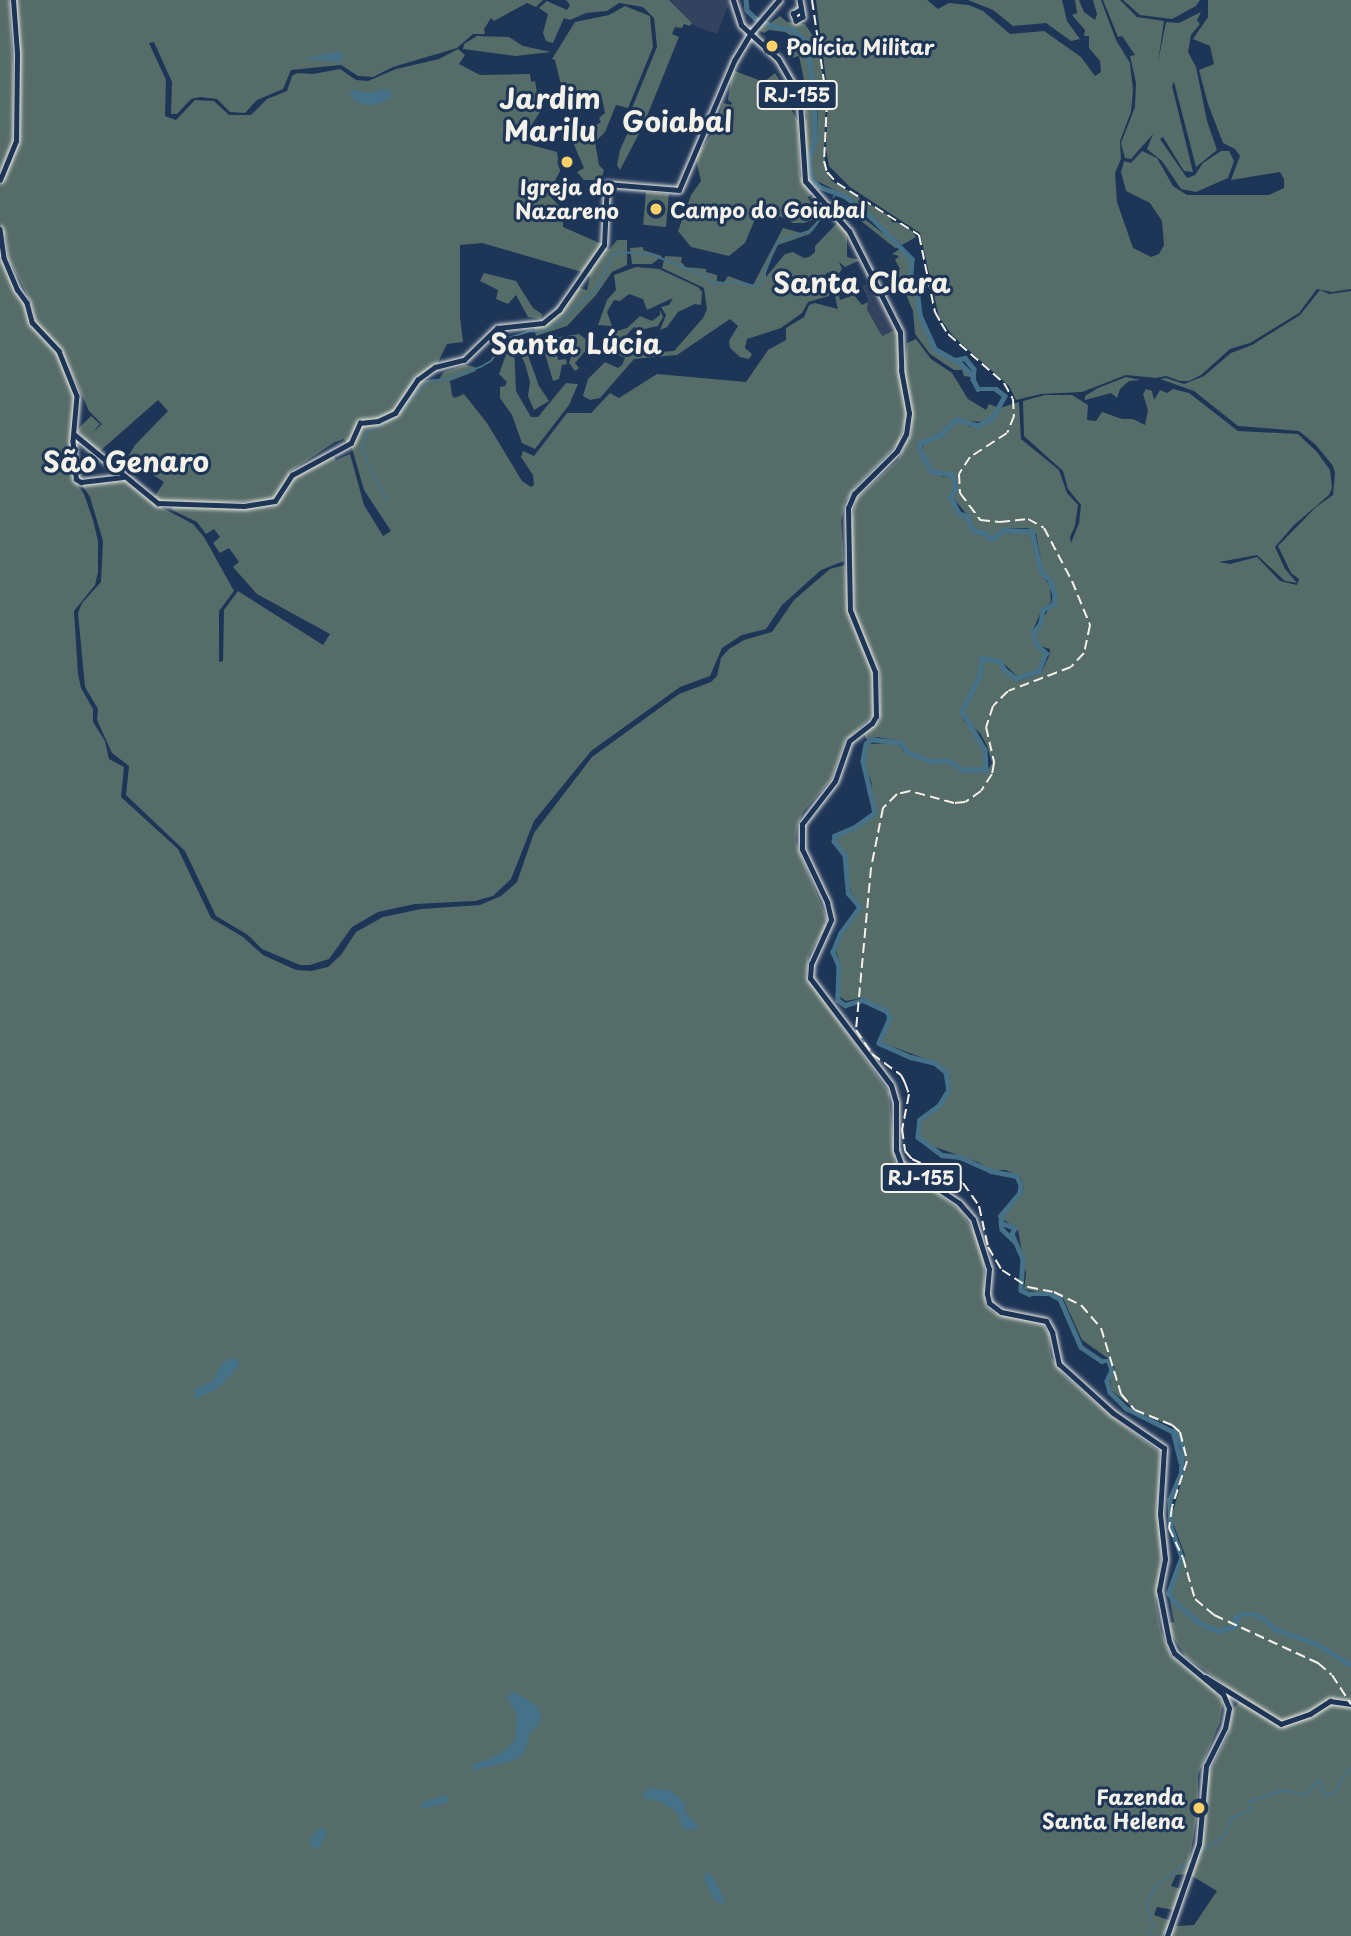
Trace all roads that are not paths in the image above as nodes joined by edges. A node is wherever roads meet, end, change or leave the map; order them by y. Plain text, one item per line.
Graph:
1 (13, 0) edge
2 (733, 0) edge
3 (779, 0) edge
4 (800, 0) edge
5 (801, 9) dead end
6 (750, 34) junction
7 (0, 180) edge
8 (0, 229) edge
9 (74, 434) junction
10 (124, 477) junction
11 (1199, 1674) junction
12 (1351, 1704) edge
13 (1167, 1936) edge

1 - 7 street
2 - 6 main road, RJ-155
3 - 6 street
4 - 5 street
6 - 10 street
6 - 11 main road, RJ-155
8 - 9 street
9 - 10 street
9 - 10 street
11 - 12 street
11 - 13 main road, RJ-155

